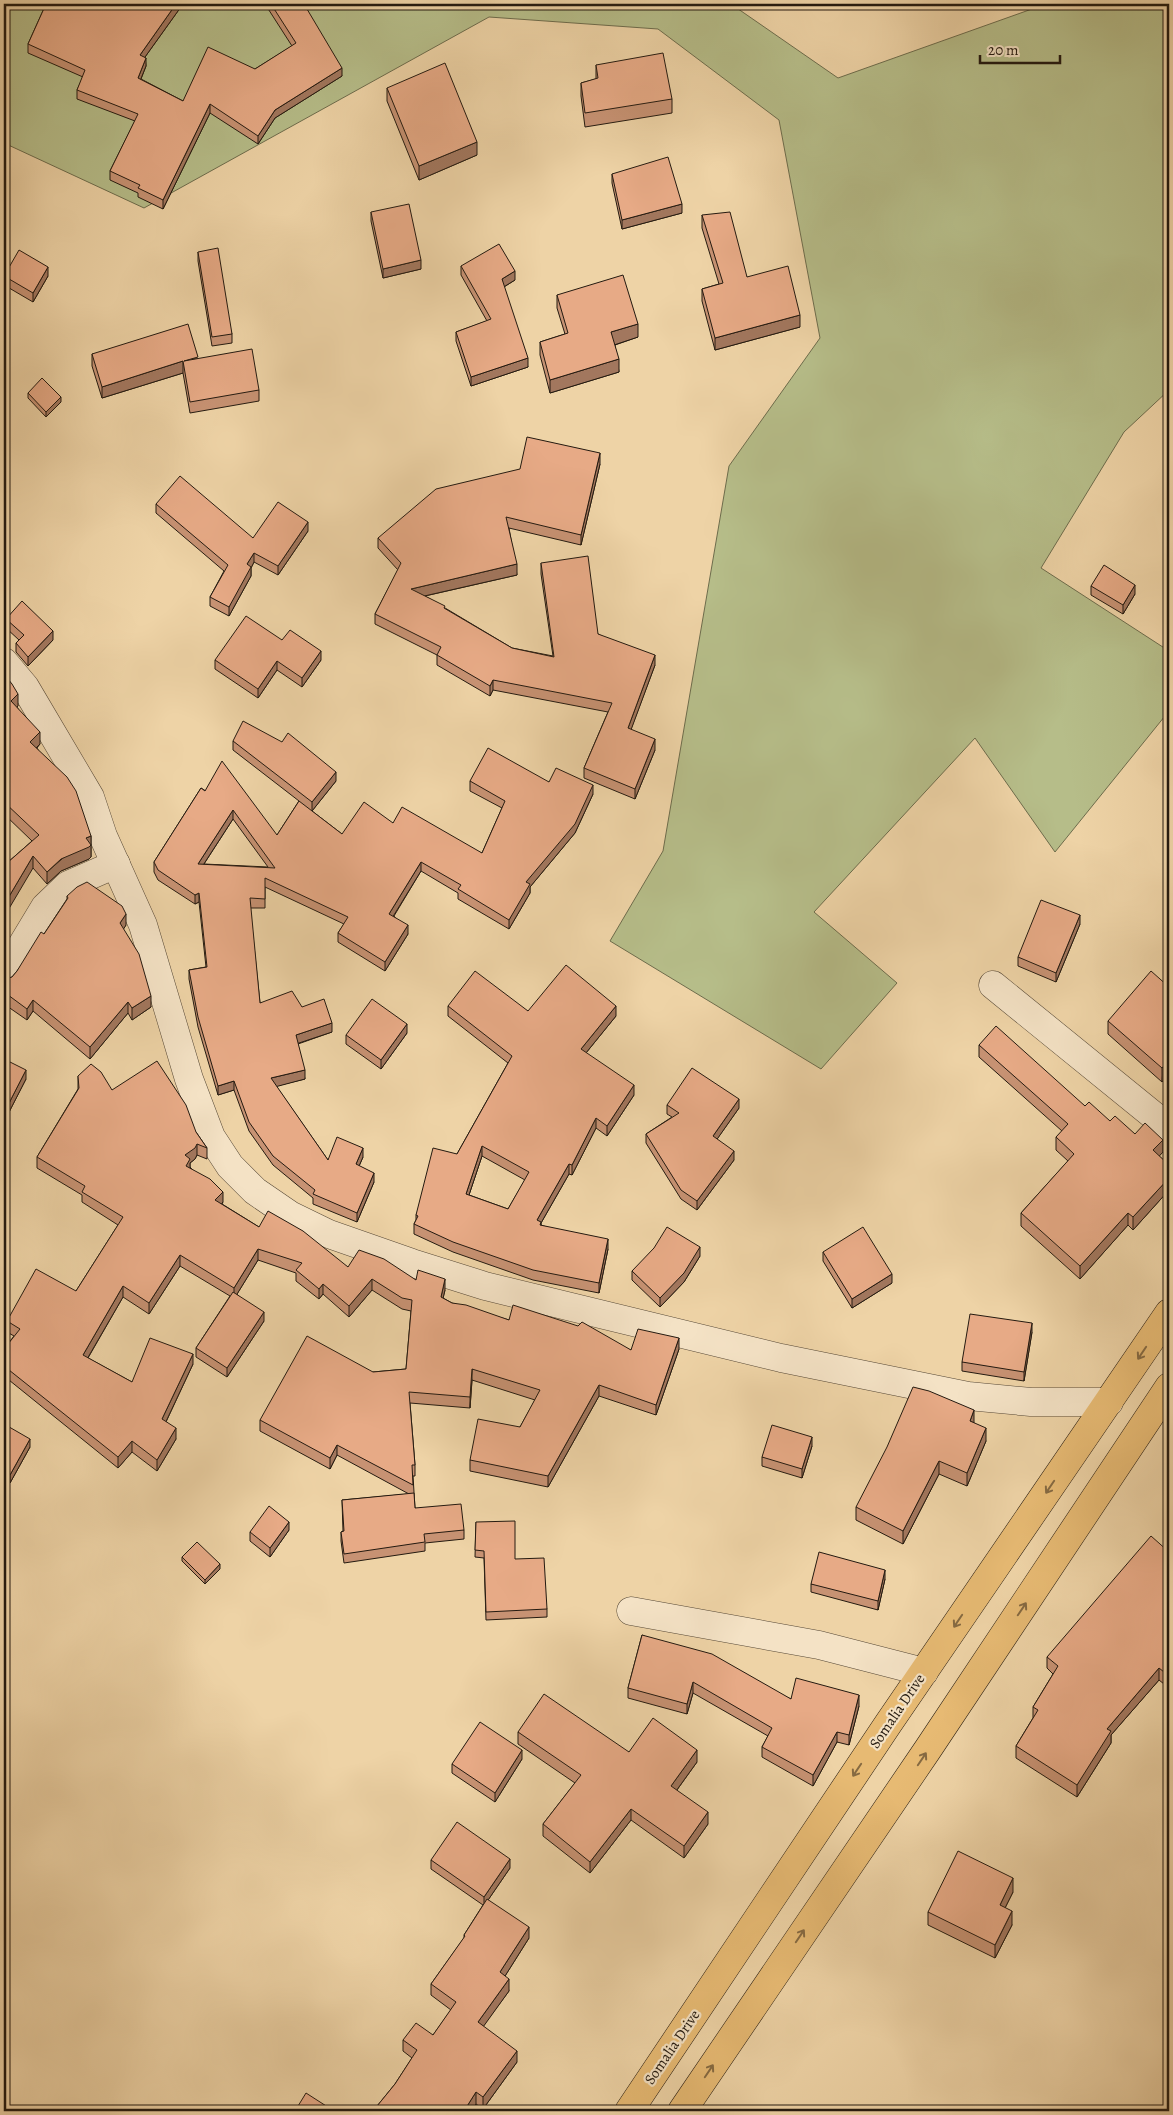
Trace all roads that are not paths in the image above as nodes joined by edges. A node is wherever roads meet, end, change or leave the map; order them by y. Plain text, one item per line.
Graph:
1 (4, 662) edge
2 (116, 864) junction
3 (4, 975) edge
4 (993, 985) dead end
5 (1169, 1128) edge
6 (1169, 1313) edge
7 (1169, 1387) edge
8 (1108, 1402) junction
9 (631, 1611) dead end
10 (924, 1672) junction
11 (691, 2107) edge
12 (628, 2111) edge

1 - 2 street
2 - 3 street
2 - 8 street
4 - 5 street
6 -> 8 main road, Somalia Drive
11 -> 7 main road
8 -> 10 main road, Somalia Drive
9 - 10 street
10 -> 12 main road, Somalia Drive

